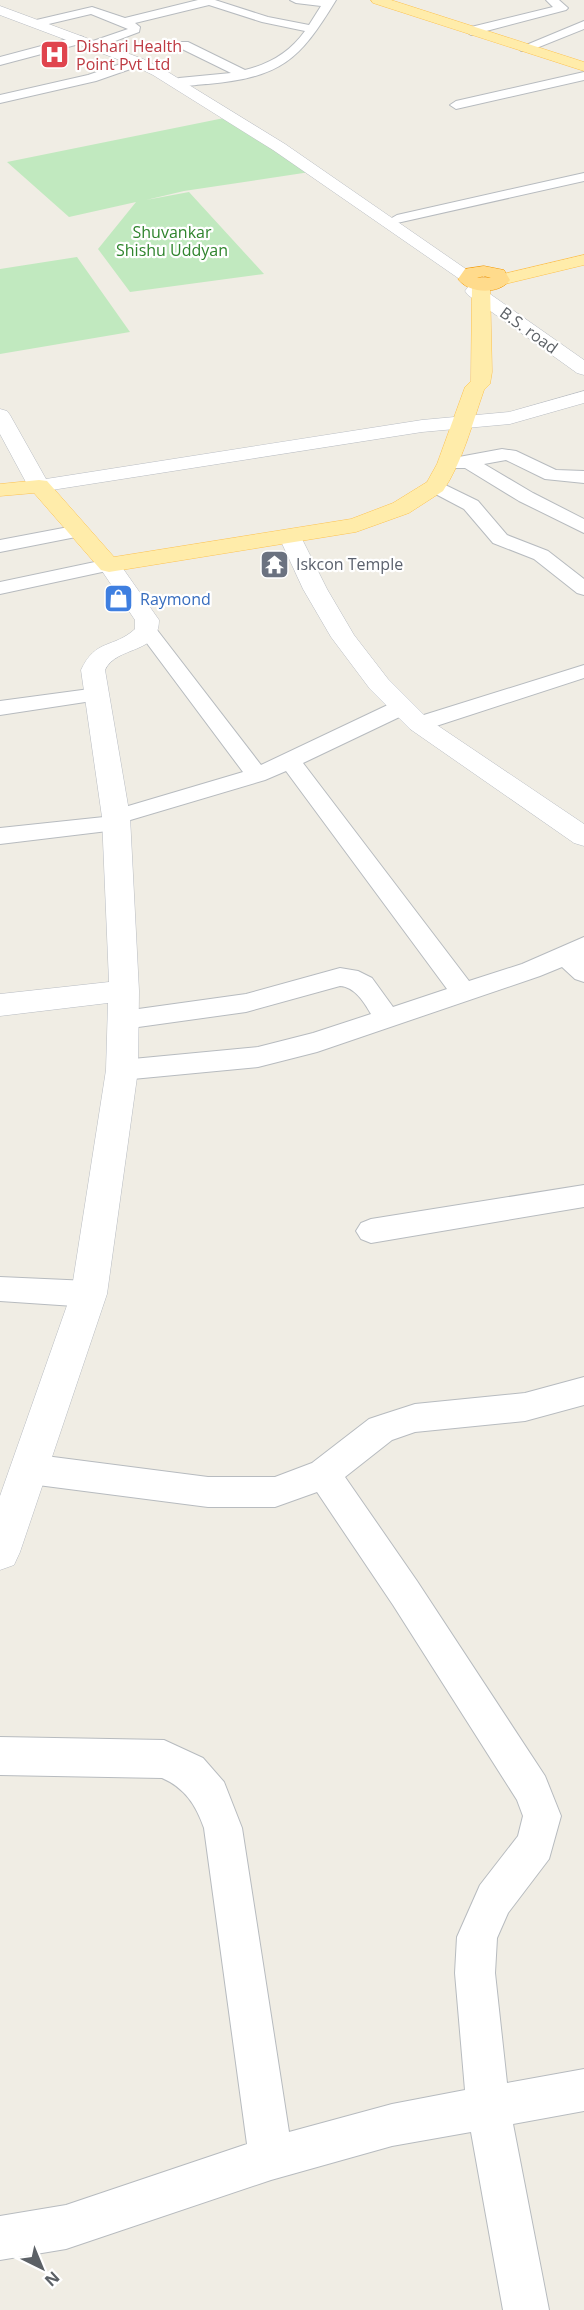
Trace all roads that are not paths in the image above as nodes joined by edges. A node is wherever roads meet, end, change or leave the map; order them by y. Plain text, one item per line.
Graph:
1 (296, 0) edge
2 (378, 0) edge
3 (206, 1) edge
4 (62, 2) dead end
5 (329, 2) edge
6 (254, 3) dead end
7 (557, 4) edge
8 (0, 10) edge
9 (232, 10) junction
10 (81, 12) junction
11 (584, 17) edge
12 (124, 22) junction
13 (36, 23) junction
14 (584, 25) edge
15 (312, 29) junction
16 (471, 31) junction
17 (79, 39) junction
18 (94, 45) junction
19 (184, 45) dead end
20 (525, 48) junction
21 (0, 61) edge
22 (138, 62) junction
23 (584, 67) edge
24 (243, 75) junction
25 (584, 76) edge
26 (173, 81) junction
27 (0, 99) edge
28 (456, 105) dead end
29 (584, 177) edge
30 (397, 219) junction
31 (584, 260) edge
32 (482, 282) junction
33 (584, 369) edge
34 (584, 397) edge
35 (0, 415) edge
36 (461, 425) junction
37 (492, 455) junction
38 (458, 463) junction
39 (584, 477) edge
40 (39, 486) junction
41 (435, 486) junction
42 (0, 490) edge
43 (584, 527) edge
44 (79, 531) junction
45 (290, 537) junction
46 (0, 546) edge
47 (109, 565) junction
48 (0, 588) edge
49 (584, 589) edge
50 (147, 630) junction
51 (584, 671) edge
52 (97, 694) junction
53 (0, 708) edge
54 (410, 715) junction
55 (290, 761) junction
56 (256, 775) junction
57 (116, 820) junction
58 (0, 836) edge
59 (584, 837) edge
60 (578, 958) edge
61 (463, 992) junction
62 (0, 1005) edge
63 (124, 1006) junction
64 (387, 1019) junction
65 (122, 1070) junction
66 (584, 1196) edge
67 (371, 1231) dead end
68 (0, 1290) edge
69 (89, 1294) junction
70 (584, 1391) edge
71 (30, 1469) junction
72 (324, 1474) junction
73 (7, 1515) edge
74 (0, 1552) edge
75 (0, 1756) edge
76 (584, 2090) edge
77 (488, 2106) junction
78 (271, 2157) junction
79 (0, 2238) edge
80 (526, 2310) edge

1 - 5 street
2 - 16 main road
3 - 9 street
3 - 12 street
4 - 10 street
5 - 15 street
6 - 9 street
7 - 11 street
7 - 16 street
8 - 13 street
9 - 15 street
10 - 12 street
10 - 13 street
12 - 18 street
13 - 17 street
14 - 20 street
15 - 24 street
16 - 20 main road
17 - 18 street
17 - 21 street
18 - 22 street
19 - 24 street
20 - 23 main road
22 - 26 street
22 - 27 street
24 - 26 street
25 - 28 street
26 - 30 street
26 - 32 street
29 - 30 street
30 - 32 street
31 - 32 main road
32 - 33 street, B.S. road
32 - 36 main road
34 - 36 street
35 - 40 street
36 - 37 street
36 - 38 main road
36 - 40 street
37 - 38 street
37 - 39 street
38 - 41 main road
38 - 43 street
40 - 42 main road
40 - 44 main road
41 - 45 main road
41 - 49 street
44 - 46 street
44 - 47 main road
45 - 47 main road
45 - 54 street
47 - 48 street
47 - 50 street
50 - 52 street
50 - 56 street
51 - 54 street
52 - 53 street
52 - 57 street
54 - 55 street
54 - 59 street
55 - 56 street
55 - 61 street
56 - 57 street
57 - 58 street
57 - 63 street
60 - 61 street
61 - 64 street
62 - 63 street
63 - 64 street
63 - 65 street
64 - 65 street
65 - 69 street
66 - 67 street
68 - 69 street
69 - 71 street
70 - 72 street
71 - 72 street
71 - 73 street
72 - 77 street
73 - 74 street
75 - 78 street
76 - 77 street
77 - 78 street
77 - 80 street
78 - 79 street

